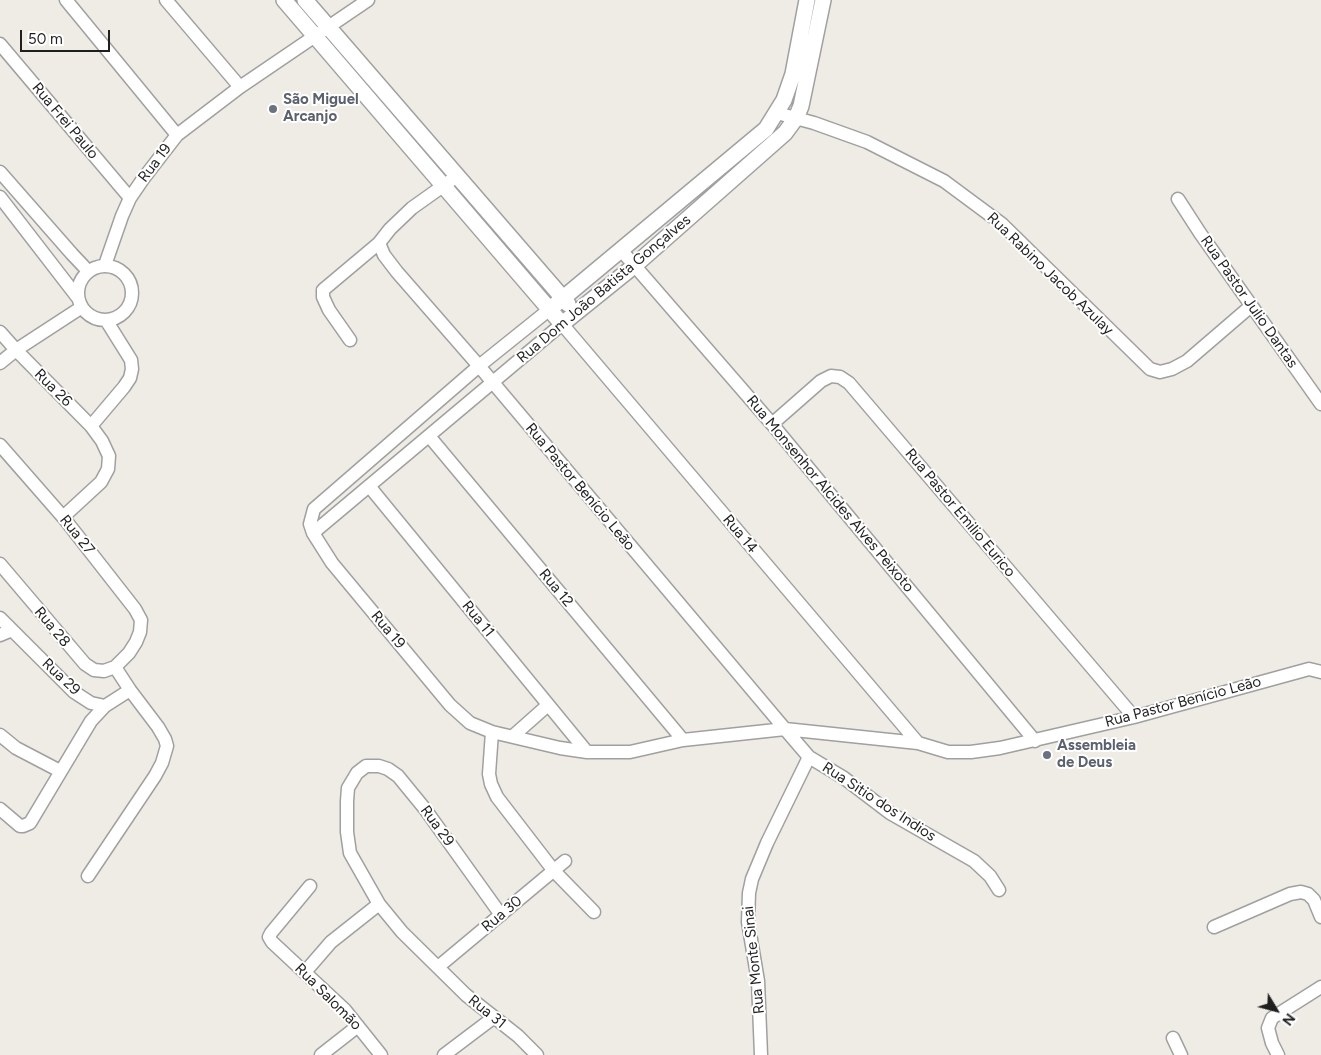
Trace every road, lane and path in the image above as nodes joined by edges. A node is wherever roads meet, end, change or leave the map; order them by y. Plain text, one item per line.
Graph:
1 (66, 0) edge
2 (166, 0) edge
3 (284, 0) edge
4 (305, 0) edge
5 (368, 0) edge
6 (807, 0) edge
7 (823, 0) edge
8 (328, 28) junction
9 (315, 37) junction
10 (0, 44) edge
11 (240, 87) junction
12 (777, 113) junction
13 (796, 118) junction
14 (176, 135) junction
15 (0, 172) edge
16 (457, 176) junction
17 (444, 186) junction
18 (0, 197) edge
19 (130, 198) junction
20 (1178, 199) dead end
21 (379, 243) junction
22 (621, 250) junction
23 (106, 265) junction
24 (634, 266) junction
25 (88, 271) junction
26 (562, 298) junction
27 (80, 302) junction
28 (1251, 306) junction
29 (550, 309) junction
30 (576, 313) junction
31 (106, 320) junction
32 (562, 324) junction
33 (0, 332) edge
34 (350, 340) dead end
35 (16, 350) junction
36 (0, 363) edge
37 (479, 366) junction
38 (492, 383) junction
39 (1321, 404) edge
40 (772, 424) junction
41 (91, 426) junction
42 (429, 436) junction
43 (0, 445) edge
44 (369, 486) junction
45 (63, 517) junction
46 (312, 529) junction
47 (0, 564) edge
48 (0, 618) edge
49 (6, 632) edge
50 (115, 667) junction
51 (1321, 672) edge
52 (130, 690) junction
53 (548, 705) junction
54 (105, 706) junction
55 (1134, 716) junction
56 (478, 726) joint
57 (785, 729) junction
58 (492, 732) junction
59 (0, 735) edge
60 (513, 736) junction
61 (682, 740) junction
62 (1035, 741) junction
63 (918, 743) junction
64 (587, 752) junction
65 (808, 757) junction
66 (60, 771) junction
67 (357, 774) joint
68 (0, 809) edge
69 (565, 861) dead end
70 (554, 871) junction
71 (88, 876) dead end
72 (310, 886) dead end
73 (999, 890) dead end
74 (379, 904) junction
75 (594, 912) dead end
76 (501, 915) junction
77 (1321, 917) edge
78 (1214, 927) dead end
79 (438, 967) junction
80 (305, 972) junction
81 (1321, 987) edge
82 (494, 1018) junction
83 (358, 1026) junction
84 (1173, 1038) dead end
85 (321, 1055) edge
86 (382, 1055) edge
87 (444, 1055) edge
88 (537, 1055) edge
89 (761, 1055) edge
90 (1181, 1055) edge
91 (1278, 1055) edge

1 - 14 street
2 - 11 street
3 - 9 street
4 - 8 street
5 - 8 street
6 - 12 street, Rua Dom João Batista Gonçalves
7 - 13 street, Rua Dom João Batista Gonçalves
8 - 9 street
8 - 16 street
9 - 11 street, Rua 19
9 - 17 street
10 - 19 street, Rua Frei Paulo
11 - 14 street, Rua 19
12 - 13 street, Rua Rabino Jacob Azulay
12 - 22 street, Rua Dom João Batista Gonçalves
13 - 24 street, Rua Dom João Batista Gonçalves
13 - 28 street, Rua Rabino Jacob Azulay
14 - 19 street, Rua 19
15 - 25 street
16 - 17 street
16 - 26 street
17 - 21 street
17 - 29 street
18 - 27 street
19 - 23 street, Rua 19
20 - 28 street, Rua Pastor Julio Dantas
21 - 34 street
21 - 37 street, Rua Pastor Benício Leão
22 - 24 street, Rua Monsenhor Alcides Alves Peixoto
22 - 26 street, Rua Dom João Batista Gonçalves
23 - 25 street
23 - 31 street
24 - 30 street, Rua Dom João Batista Gonçalves
24 - 40 street, Rua Monsenhor Alcides Alves Peixoto
25 - 27 street
26 - 29 street, Rua Dom João Batista Gonçalves
26 - 30 street
27 - 31 street
27 - 35 street
28 - 39 street, Rua Pastor Julio Dantas
29 - 32 street
29 - 37 street, Rua Dom João Batista Gonçalves
30 - 32 street, Rua Dom João Batista Gonçalves
31 - 41 street
32 - 38 street, Rua Dom João Batista Gonçalves
32 - 63 street, Rua 14
33 - 35 street, Rua 26
35 - 36 street
35 - 41 street, Rua 26
37 - 38 street, Rua Pastor Benício Leão
37 - 46 street, Rua Dom João Batista Gonçalves
38 - 42 street, Rua Dom João Batista Gonçalves
38 - 57 street, Rua Pastor Benício Leão
40 - 55 street, Rua Pastor Emilio Eurico
40 - 62 street, Rua Monsenhor Alcides Alves Peixoto
41 - 45 street, Rua 26
42 - 44 street, Rua Dom João Batista Gonçalves
42 - 61 street, Rua 12
43 - 45 street, Rua 27
44 - 46 street, Rua Dom João Batista Gonçalves
44 - 53 street, Rua 11
45 - 50 street, Rua 27
46 - 56 street, Rua 19
47 - 50 street, Rua 28
48 - 49 street, Rua 29
49 - 54 street, Rua 29
50 - 52 street
51 - 55 street, Rua Pastor Benício Leão
52 - 54 street
52 - 71 street
53 - 60 street
53 - 64 street, Rua 11
54 - 66 street
55 - 62 street, Rua Pastor Benício Leão
56 - 58 street, Rua Pastor Benício Leão
57 - 61 street, Rua Pastor Benício Leão
57 - 63 street, Rua Pastor Benício Leão
57 - 65 street, Rua Sitio dos Indios
58 - 60 street, Rua Pastor Benício Leão
58 - 70 street
59 - 66 street
60 - 64 street, Rua Pastor Benício Leão
61 - 64 street, Rua Pastor Benício Leão
62 - 63 street, Rua Pastor Benício Leão
65 - 73 street, Rua Sitio dos Indios
65 - 89 street, Rua Monte Sinai
66 - 68 street
67 - 74 street, Rua 31
67 - 76 street, Rua 29
69 - 70 street, Rua 30
70 - 75 street
70 - 76 street, Rua 30
72 - 80 street, Rua Salomão
74 - 79 street, Rua 31
74 - 80 street
76 - 79 street, Rua 30
77 - 78 street
79 - 82 street, Rua 31
80 - 83 street, Rua Salomão
81 - 91 street
82 - 87 street
82 - 88 street, Rua 31
83 - 85 street
83 - 86 street, Rua Salomão
84 - 90 street

